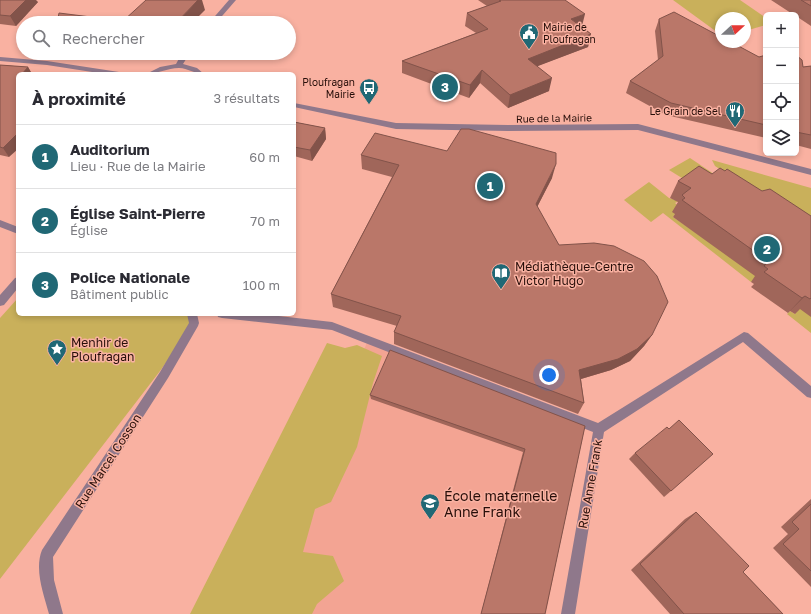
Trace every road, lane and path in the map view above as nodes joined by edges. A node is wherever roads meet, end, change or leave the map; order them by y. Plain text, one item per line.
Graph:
1 (233, 0) edge
2 (218, 16) edge
3 (0, 59) edge
4 (182, 60) edge
5 (178, 66) junction
6 (106, 72) edge
7 (155, 72) edge
8 (198, 72) edge
9 (296, 105) edge
10 (811, 172) edge
11 (0, 223) edge
12 (16, 230) edge
13 (16, 284) edge
14 (0, 302) edge
15 (192, 316) edge
16 (240, 316) edge
17 (811, 393) edge
18 (599, 429) junction
19 (56, 614) edge
20 (568, 614) edge

1 - 2 street
3 - 6 street
4 - 5 street
5 - 7 street
5 - 8 street
9 - 10 street, Rue de la Mairie
11 - 12 street
13 - 14 street
15 - 19 street, Rue Marcel Cosson
16 - 18 street
17 - 18 street, Rue Anne Frank
18 - 20 street, Rue Anne Frank

